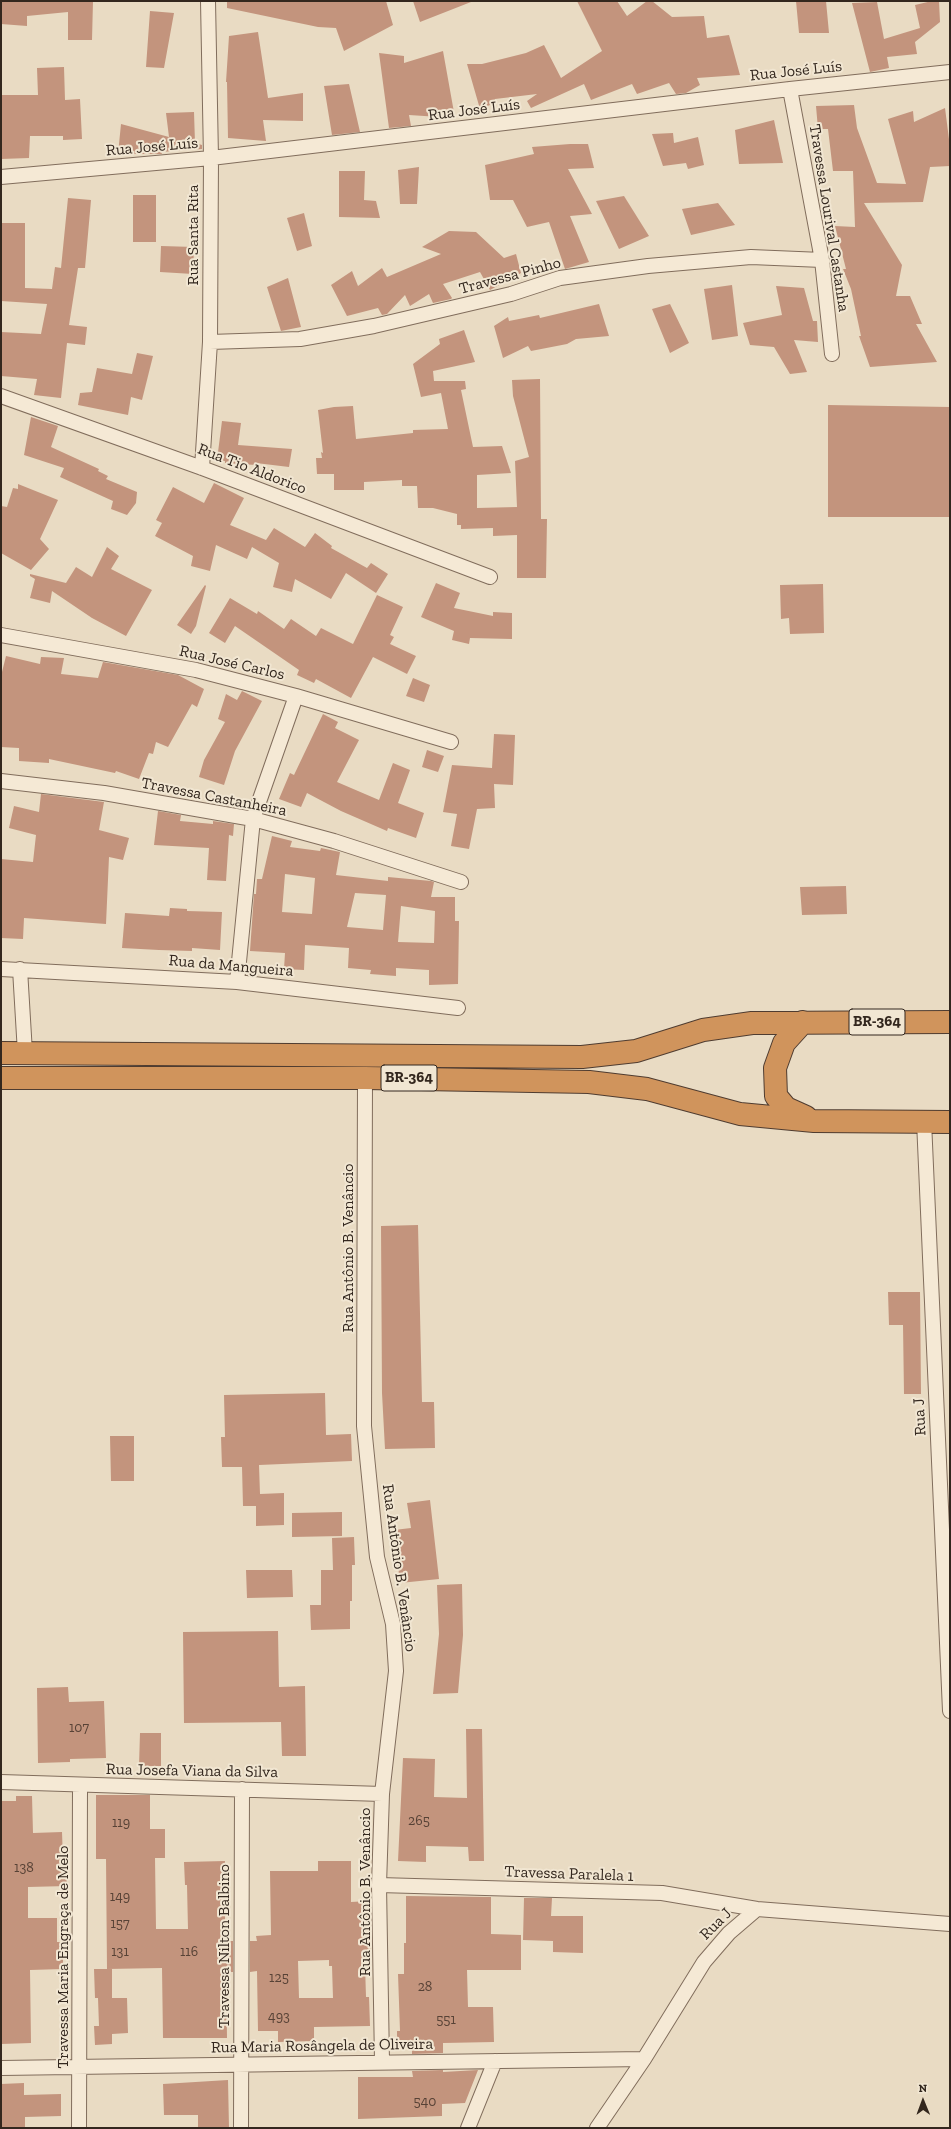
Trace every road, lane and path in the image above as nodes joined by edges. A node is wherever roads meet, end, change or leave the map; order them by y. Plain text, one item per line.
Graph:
1 (208, 1) edge
2 (950, 72) edge
3 (790, 89) junction
4 (211, 158) junction
5 (1, 177) edge
6 (822, 260) junction
7 (210, 342) junction
8 (832, 354) dead end
9 (1, 396) edge
10 (202, 468) junction
11 (490, 577) dead end
12 (1, 635) edge
13 (296, 696) junction
14 (451, 742) dead end
15 (1, 781) edge
16 (253, 819) junction
17 (461, 882) dead end
18 (1, 969) edge
19 (20, 969) junction
20 (237, 982) junction
21 (458, 1008) dead end
22 (803, 1022) junction
23 (950, 1022) edge
24 (1, 1053) edge
25 (25, 1053) junction
26 (1, 1078) edge
27 (365, 1078) junction
28 (814, 1121) junction
29 (924, 1122) junction
30 (950, 1122) edge
31 (950, 1711) edge
32 (1, 1782) edge
33 (80, 1786) junction
34 (242, 1789) junction
35 (382, 1794) junction
36 (379, 1885) junction
37 (757, 1909) junction
38 (950, 1924) edge
39 (644, 2059) junction
40 (494, 2061) junction
41 (382, 2062) junction
42 (241, 2064) junction
43 (80, 2066) junction
44 (1, 2068) edge
45 (79, 2128) edge
46 (241, 2128) edge
47 (468, 2128) edge
48 (597, 2128) edge

1 - 4 street, Rua Santa Rita
2 - 3 street, Rua José Luís
3 - 4 street, Rua José Luís
3 - 6 street, Travessa Lourival Castanha
4 - 5 street, Rua José Luís
4 - 7 street, Rua Santa Rita
6 - 7 street, Travessa Pinho
6 - 8 street, Travessa Lourival Castanha
7 - 10 street, Rua Santa Rita
9 - 10 street, Rua Tio Aldorico
10 - 11 street, Rua Tio Aldorico
12 - 13 street, Rua José Carlos
13 - 14 street, Rua José Carlos
13 - 16 street
15 - 16 street, Travessa Castanheira
16 - 17 street, Travessa Castanheira
16 - 20 street
18 - 19 street, Rua da Mangueira
19 - 20 street, Rua da Mangueira
19 - 25 street
20 - 21 street, Rua da Mangueira
22 - 23 highway, BR-364
22 - 25 highway, BR-364
22 - 28 highway
24 - 25 highway, BR-364
26 - 27 highway, BR-364
27 - 28 highway, BR-364
27 - 35 street, Rua Antônio B. Venâncio
28 - 29 highway, BR-364
29 - 30 highway, BR-364
29 - 31 street, Rua J
32 - 33 street, Rua Josefa Viana da Silva
33 - 34 street, Rua Josefa Viana da Silva
33 - 43 street, Travessa Maria Engraça de Melo
34 - 35 street, Rua Josefa Viana da Silva
34 - 42 street, Travessa Nilton Balbino
35 - 36 street, Rua Antônio B. Venâncio
36 - 37 street, Travessa Paralela 1
36 - 41 street, Rua Antônio B. Venâncio
37 - 38 street, Rua J
37 - 39 street, Rua J
39 - 40 street, Rua Maria Rosângela de Oliveira
39 - 48 street, Rua J
40 - 41 street, Rua Maria Rosângela de Oliveira
40 - 47 street
41 - 42 street, Rua Maria Rosângela de Oliveira
42 - 43 street, Rua Maria Rosângela de Oliveira
42 - 46 street, Travessa Nilton Balbino
43 - 44 street, Rua Maria Rosângela de Oliveira
43 - 45 street, Travessa Maria Engraça de Melo

